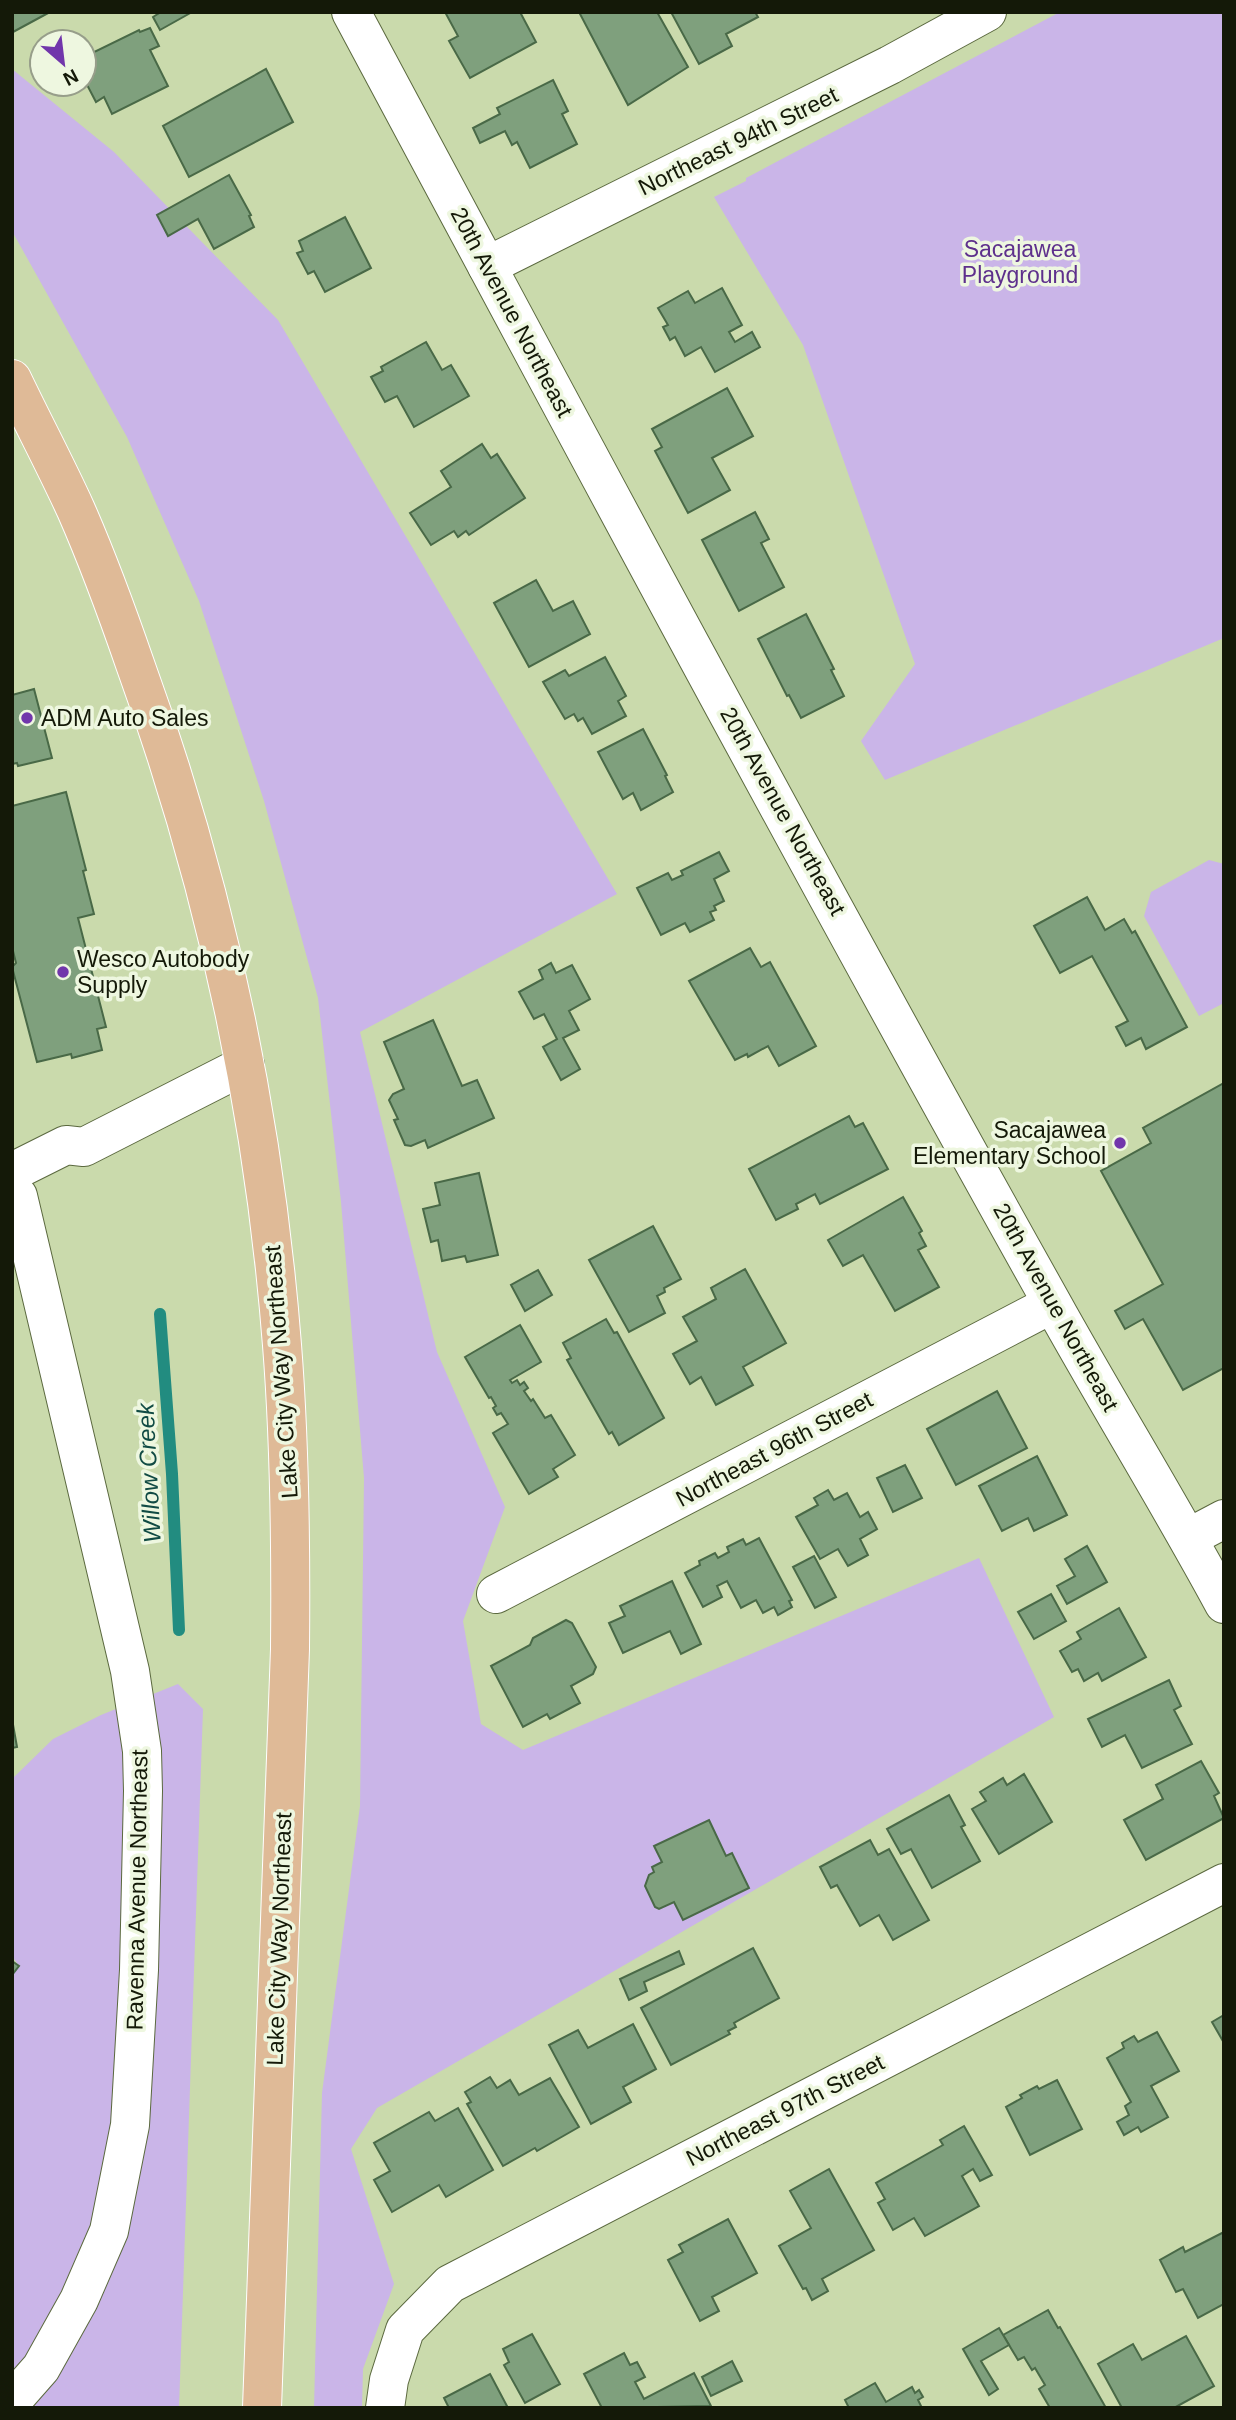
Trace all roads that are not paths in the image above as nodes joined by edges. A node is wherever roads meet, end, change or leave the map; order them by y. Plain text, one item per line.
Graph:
1 (351, 12) edge
2 (987, 12) edge
3 (487, 266) junction
4 (12, 379) edge
5 (245, 1065) junction
6 (13, 1182) edge
7 (1052, 1304) junction
8 (1224, 1519) edge
9 (1188, 1538) junction
10 (496, 1594) dead end
11 (1224, 1604) edge
12 (1224, 1883) edge
13 (387, 2394) edge
14 (12, 2401) edge
15 (262, 2408) edge

1 - 3 street, 20th Avenue Northeast
2 - 3 street, Northeast 94th Street
3 - 7 street, 20th Avenue Northeast
4 - 5 main road, Lake City Way Northeast
5 - 6 street
5 - 15 main road, Lake City Way Northeast
6 - 14 street, Ravenna Avenue Northeast
7 - 9 street, 20th Avenue Northeast
7 - 10 street, Northeast 96th Street
8 - 9 street
9 - 11 street, 20th Avenue Northeast
12 - 13 street, Northeast 97th Street

